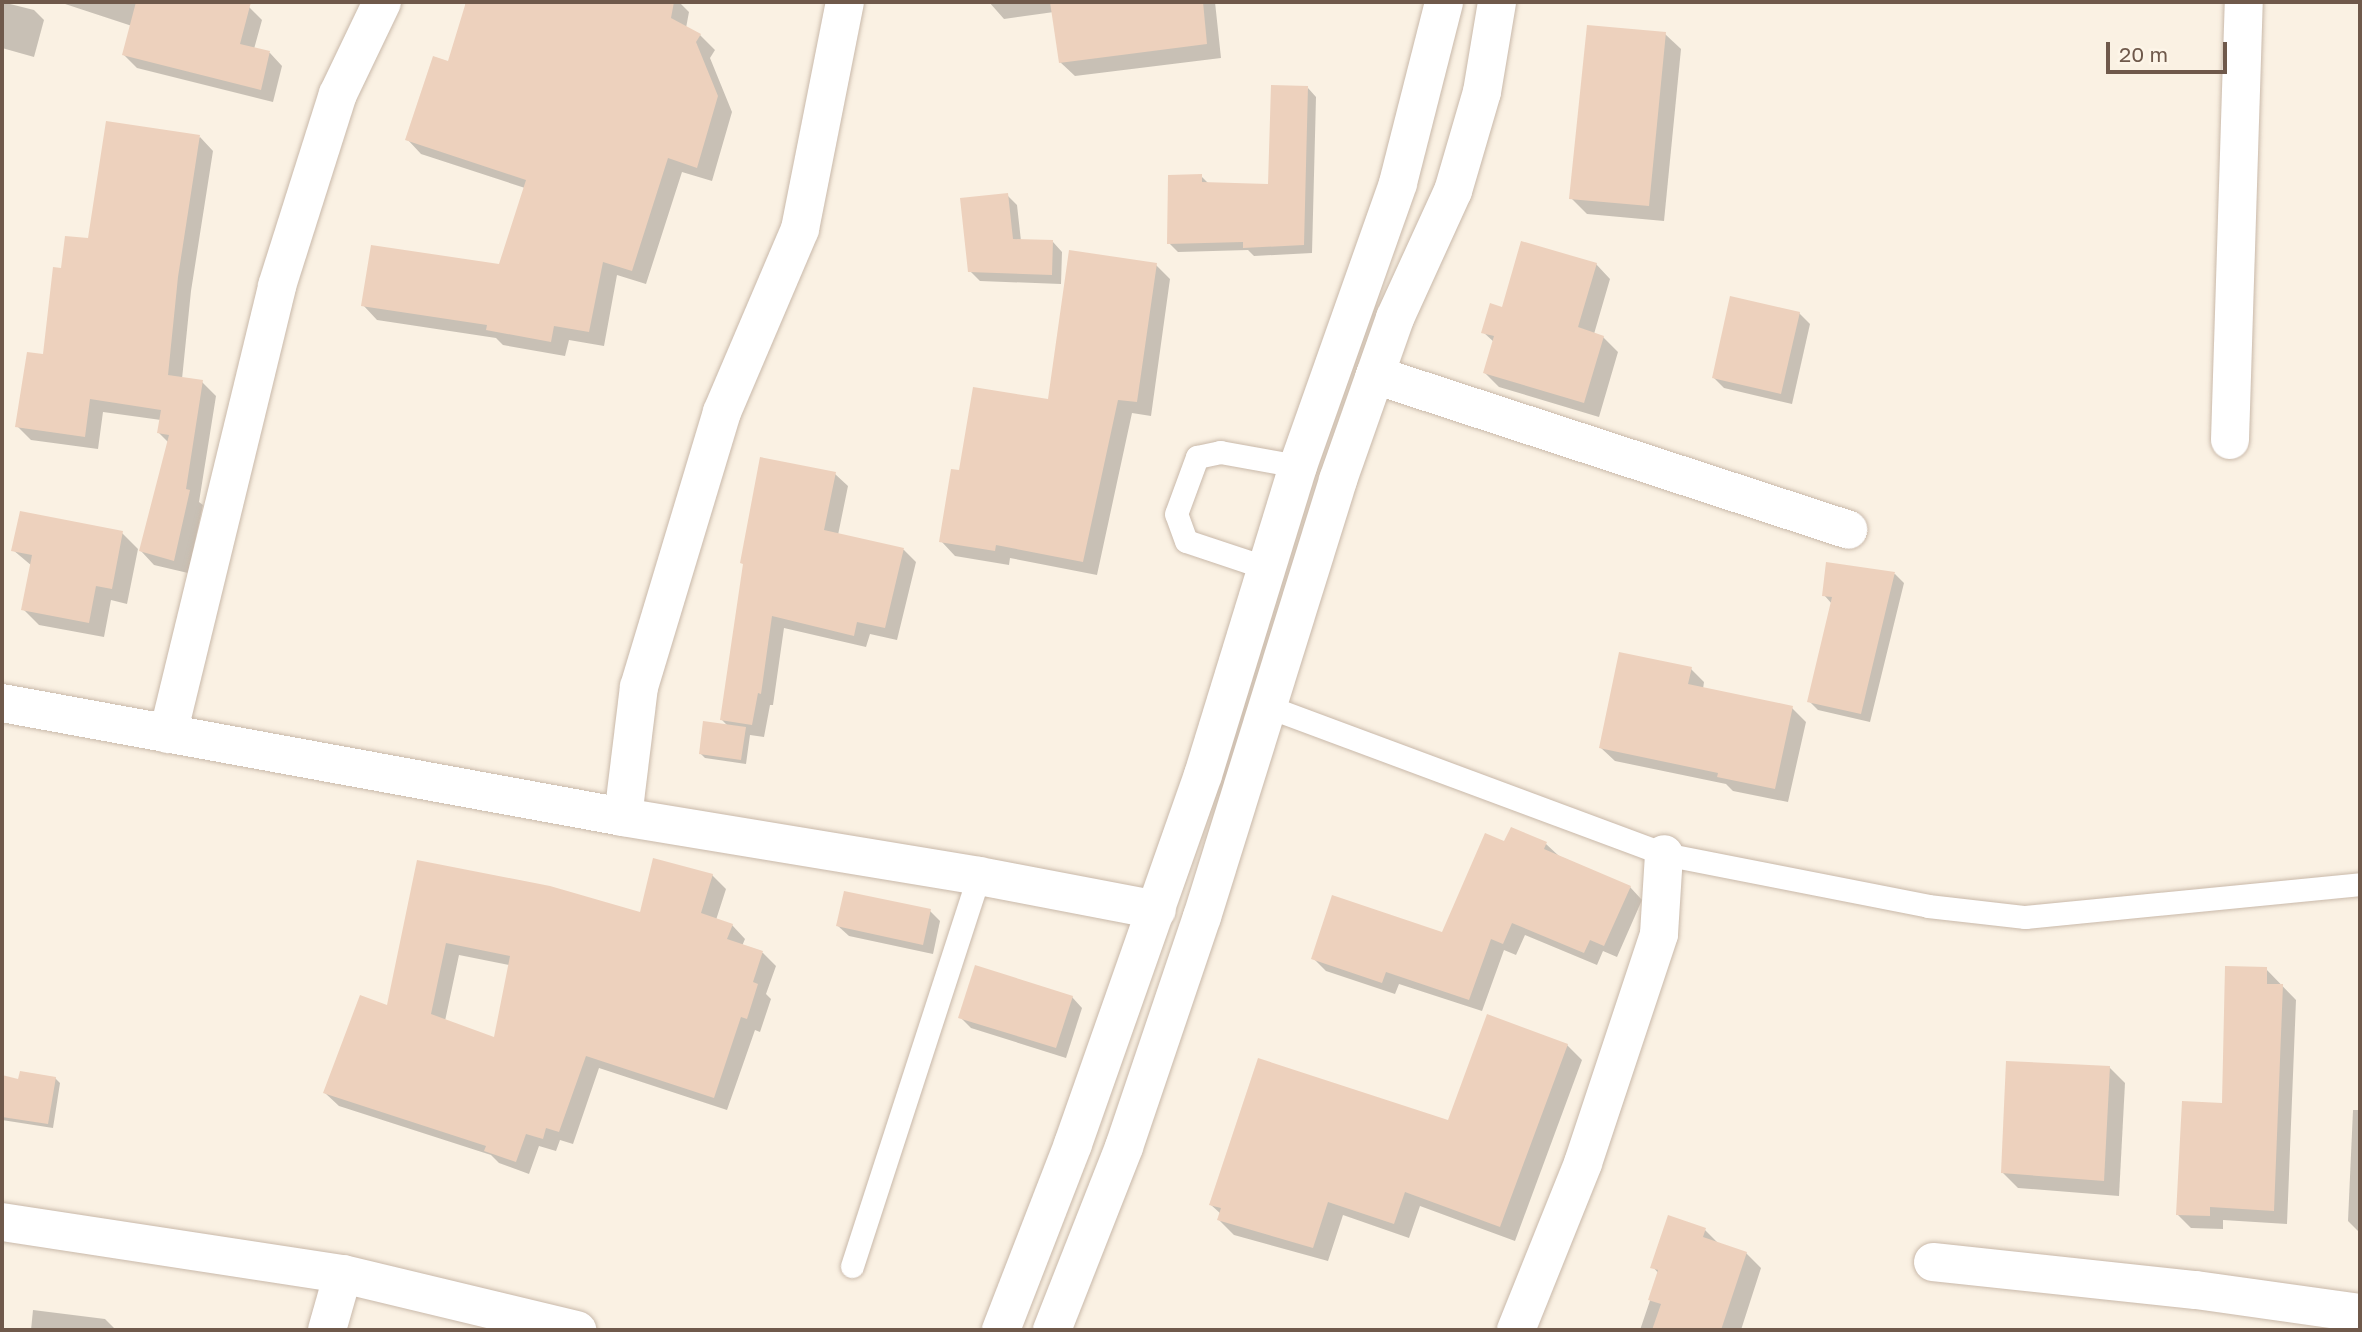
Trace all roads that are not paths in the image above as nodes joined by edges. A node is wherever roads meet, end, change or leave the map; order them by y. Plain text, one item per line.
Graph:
1 (382, 2) edge
2 (845, 2) edge
3 (1444, 2) edge
4 (1497, 2) edge
5 (2244, 2) edge
6 (1375, 375) junction
7 (2230, 439) dead end
8 (1298, 466) junction
9 (1848, 530) dead end
10 (1266, 568) junction
11 (2, 703) edge
12 (1269, 707) junction
13 (168, 733) junction
14 (623, 817) junction
15 (1664, 854) junction
16 (979, 876) junction
17 (2360, 884) edge
18 (1157, 910) junction
19 (2, 1222) edge
20 (1933, 1262) dead end
21 (852, 1266) dead end
22 (343, 1274) junction
23 (2360, 1313) edge
24 (327, 1330) edge
25 (577, 1330) edge
26 (1001, 1330) edge
27 (1052, 1330) edge
28 (1516, 1330) edge

1 - 13 street
2 - 14 street
3 - 8 street
4 - 6 street
5 - 7 street
6 - 9 street
6 - 12 street
8 - 10 street
8 - 10 lane
10 - 18 street
11 - 13 street
12 - 15 lane
12 - 27 street
13 - 14 street
14 - 16 street
15 - 17 lane
15 - 28 street
16 - 18 street
16 - 21 lane
18 - 26 street
19 - 22 street
20 - 23 street
22 - 24 street
22 - 25 street

